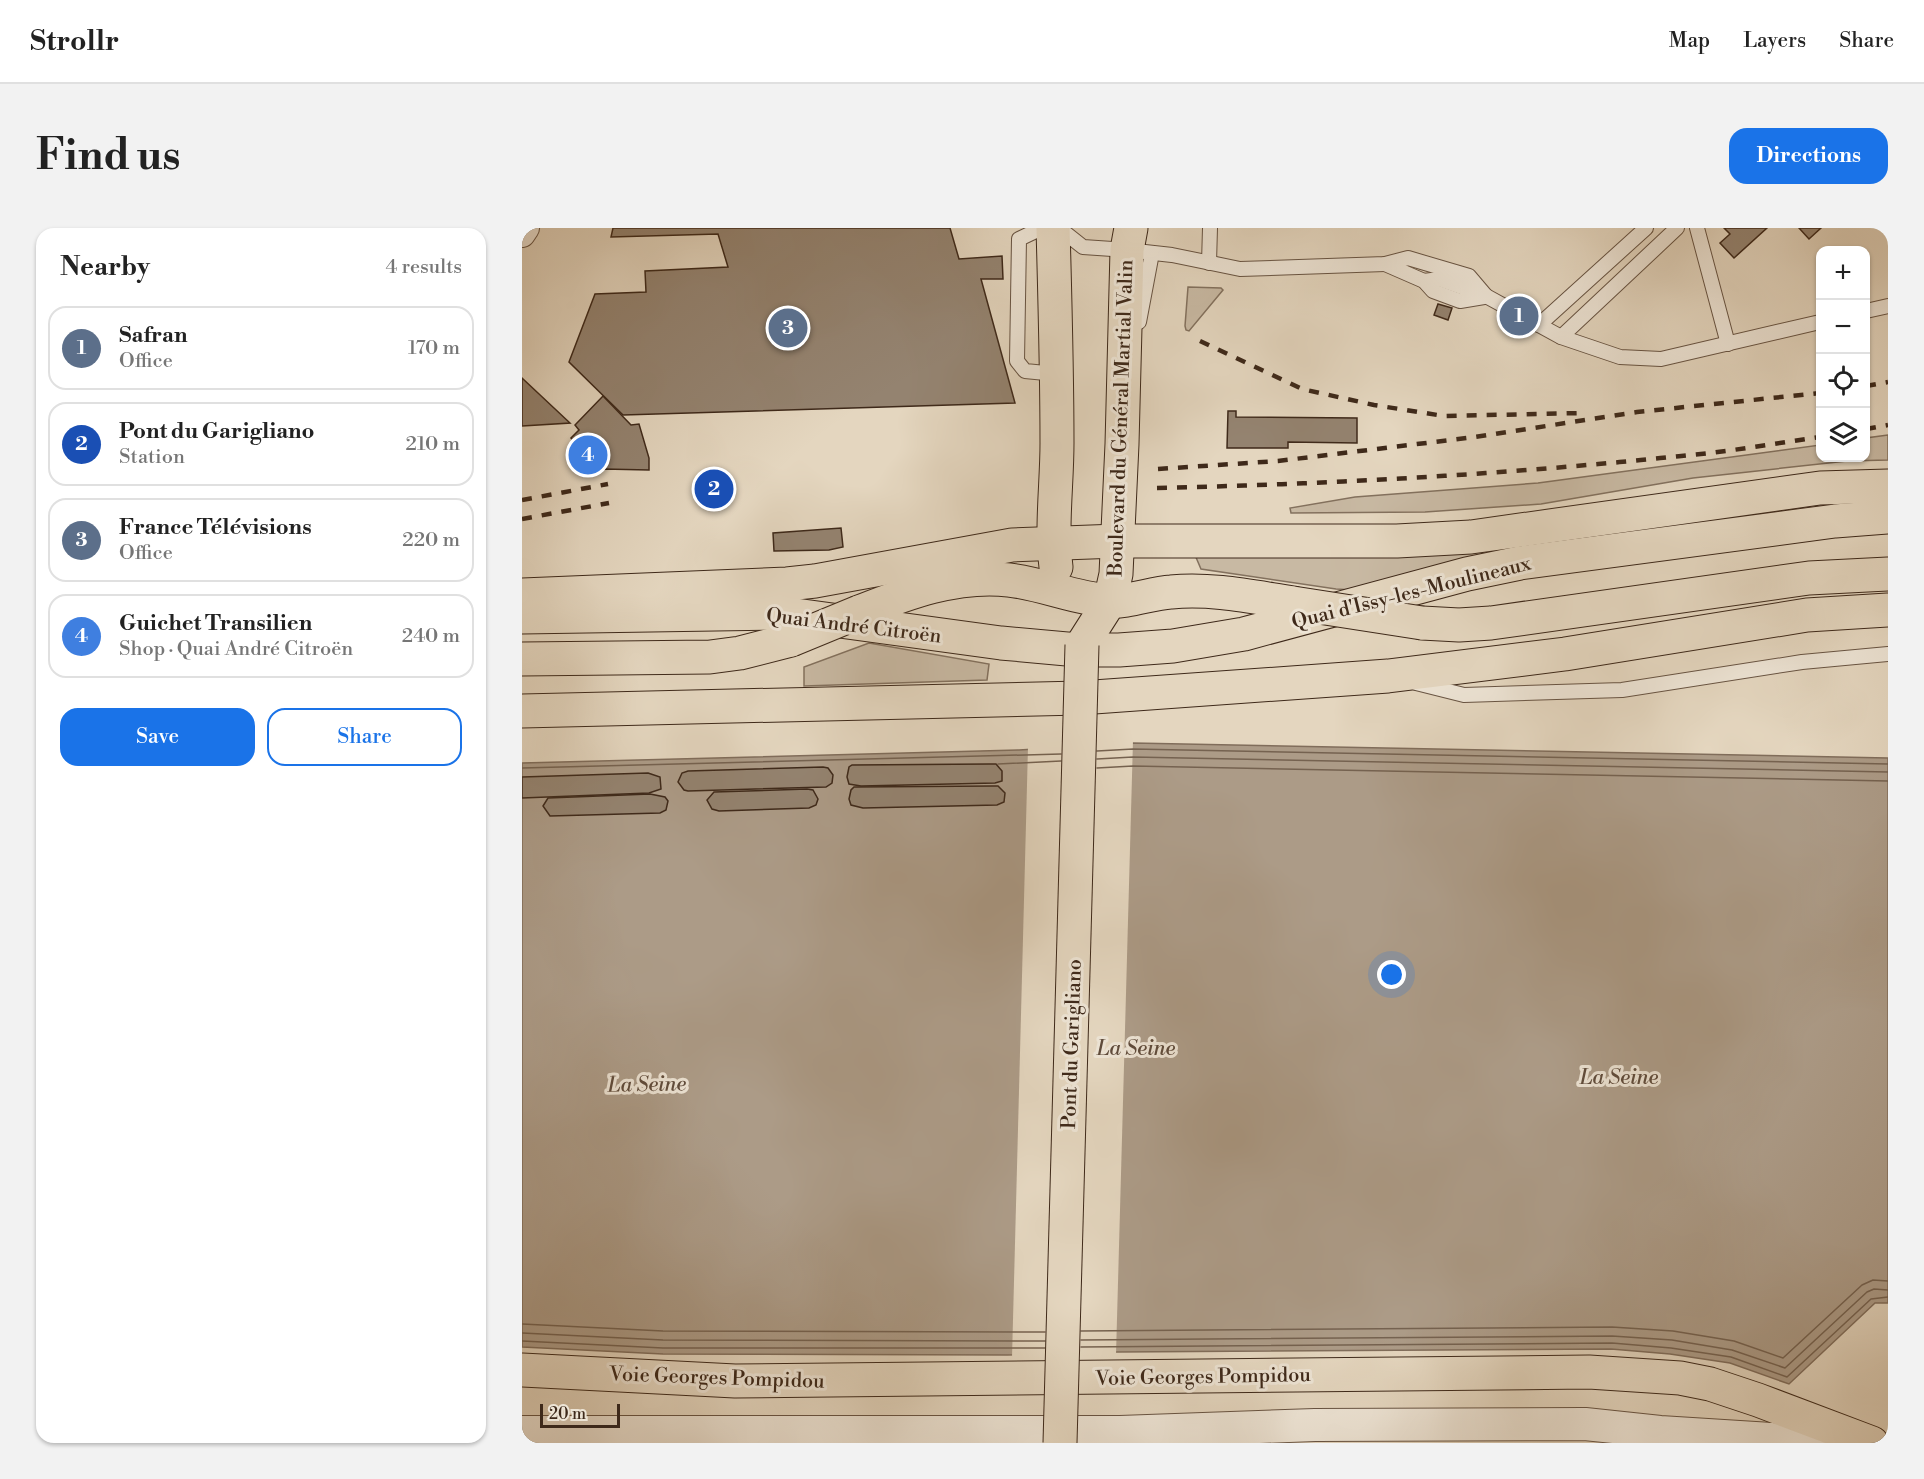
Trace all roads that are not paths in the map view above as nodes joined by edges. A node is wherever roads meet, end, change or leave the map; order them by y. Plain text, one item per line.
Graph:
1 (526, 228) edge
2 (1042, 228) edge
3 (1053, 228) edge
4 (1059, 228) edge
5 (1210, 228) edge
6 (1646, 228) edge
7 (1677, 228) edge
8 (1697, 228) edge
9 (522, 234) edge
10 (1016, 234) edge
11 (1137, 243) edge
12 (1209, 263) junction
13 (1385, 264) junction
14 (1486, 296) junction
15 (1888, 306) edge
16 (1870, 310) edge
17 (1816, 323) edge
18 (1539, 325) junction
19 (1561, 337) junction
20 (1728, 344) junction
21 (1056, 374) junction
22 (1888, 486) edge
23 (1888, 517) edge
24 (1118, 541) junction
25 (1053, 545) junction
26 (1888, 574) edge
27 (1063, 593) junction
28 (522, 595) edge
29 (1110, 601) junction
30 (1888, 610) edge
31 (522, 617) edge
32 (1080, 647) junction
33 (1888, 654) edge
34 (522, 659) edge
35 (1388, 676) junction
36 (522, 711) edge
37 (522, 1370) edge
38 (522, 1432) edge
39 (1316, 1434) edge
40 (1617, 1435) edge
41 (1139, 1437) edge
42 (574, 1438) edge
43 (980, 1438) edge
44 (1060, 1443) edge
45 (1835, 1443) edge
46 (1872, 1443) edge

1 - 9 street
2 - 10 lane
3 - 21 main road
4 - 11 lane
5 - 12 lane
6 - 18 lane
7 - 19 lane
8 - 20 lane
10 - 21 lane
11 - 12 lane
11 - 24 main road, Boulevard du Général Martial Valin
12 - 13 lane
13 - 14 lane
13 - 14 lane
14 - 18 lane
15 - 16 lane
17 - 20 lane
18 - 19 lane
19 - 20 lane
21 - 25 main road
22 - 24 main road
23 - 32 main road, Quai d'Issy-les-Moulineaux
24 - 25 main road
24 - 29 main road, Boulevard du Général Martial Valin
25 - 27 main road
25 - 28 main road
26 - 29 main road, bridge
27 - 29 main road
27 - 32 main road
27 - 34 main road, bridge
29 - 32 main road, Boulevard du Général Martial Valin
30 - 35 main road
31 - 32 main road, Quai André Citroën
32 - 44 main road, Pont du Garigliano, bridge
33 - 35 lane
35 - 36 main road
37 - 46 main road, Voie Georges Pompidou
38 - 42 street
39 - 40 street
39 - 41 street
40 - 45 street
41 - 43 street
42 - 43 street

